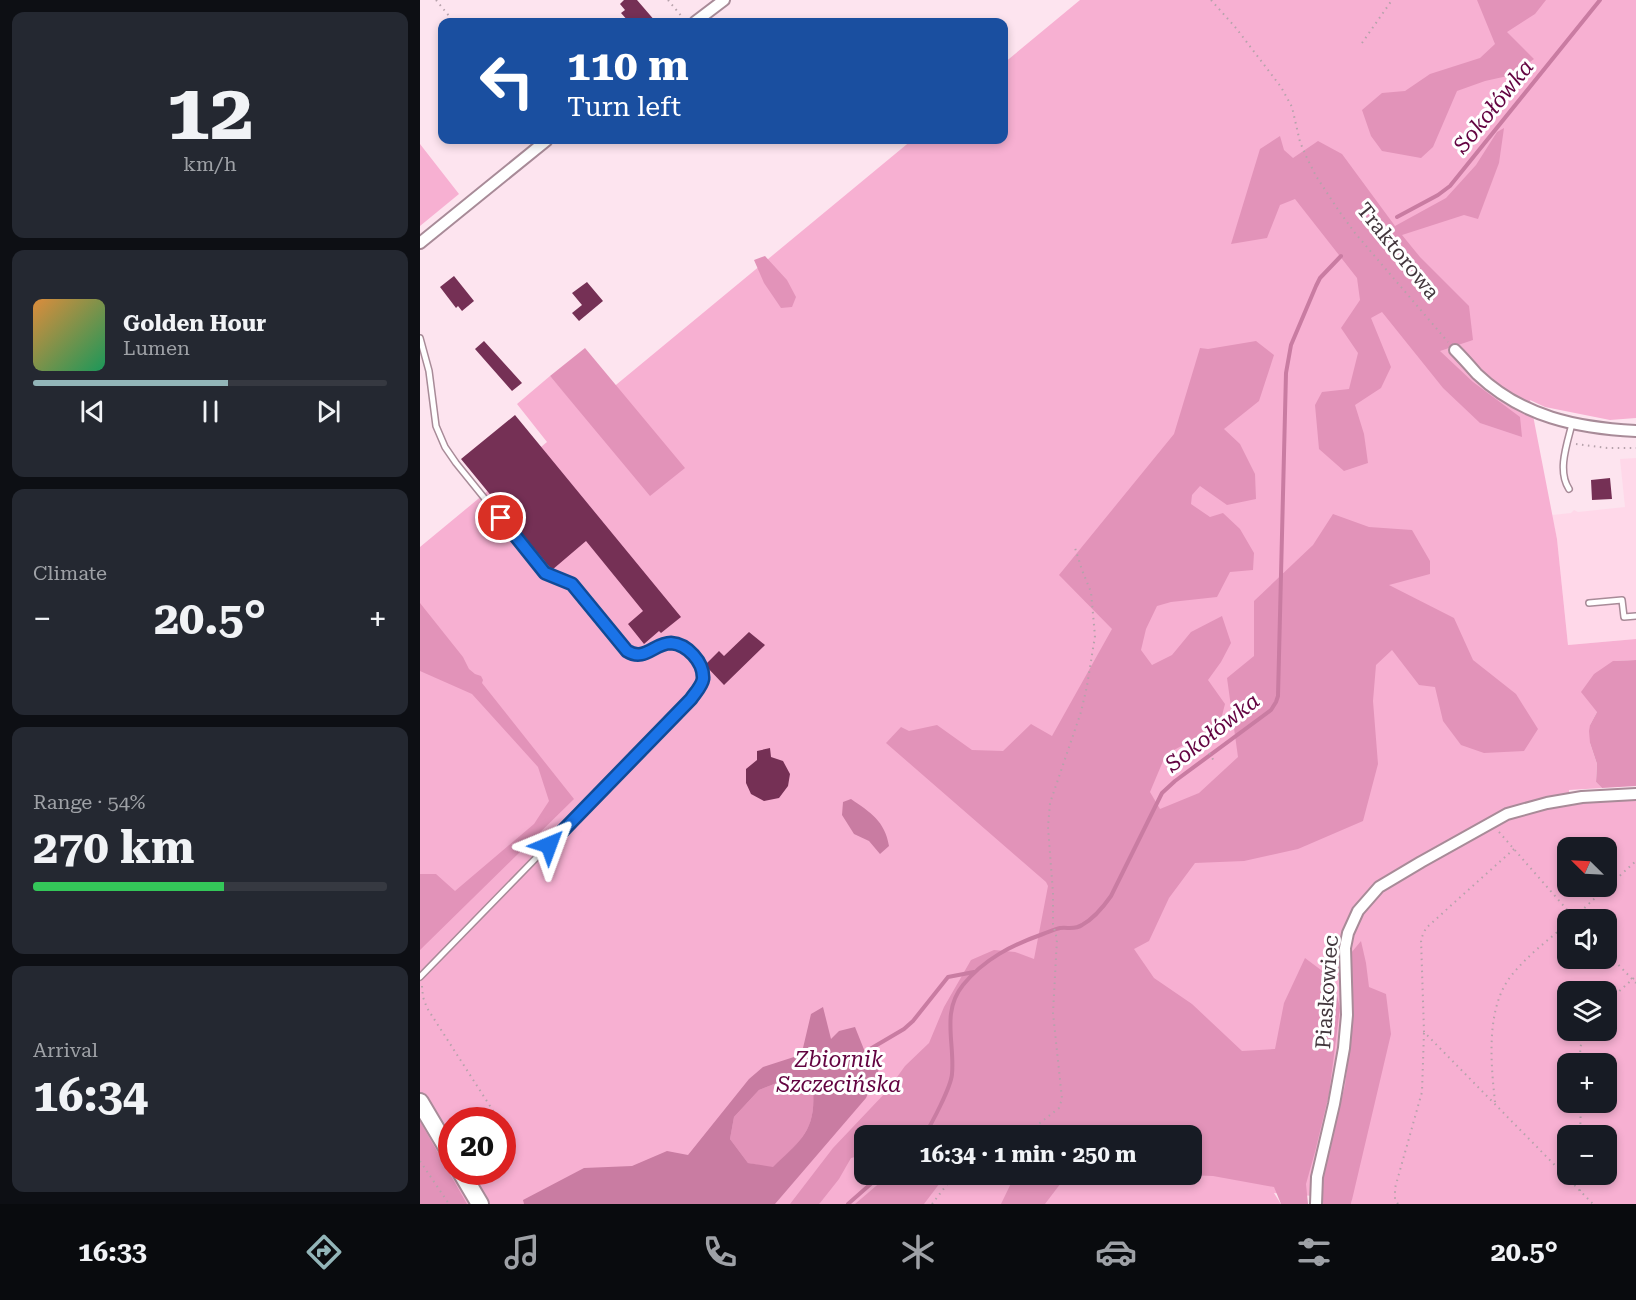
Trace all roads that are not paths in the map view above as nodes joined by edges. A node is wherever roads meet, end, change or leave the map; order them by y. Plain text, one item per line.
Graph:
1 (724, 0) edge
2 (700, 18) edge
3 (542, 144) edge
4 (420, 243) edge
5 (420, 338) edge
6 (1455, 350) road end
7 (1572, 424) junction
8 (1636, 431) edge
9 (1569, 489) dead end
10 (1588, 603) dead end
11 (1636, 616) edge
12 (1636, 794) edge
13 (421, 976) edge
14 (420, 1102) edge
15 (438, 1132) edge
16 (469, 1185) edge
17 (480, 1204) edge
18 (1316, 1204) edge

1 - 2 street
3 - 4 street
5 - 13 lane
6 - 7 street
7 - 8 street
7 - 9 lane
10 - 11 lane
12 - 18 street, Piaskowiec
14 - 15 main road
16 - 17 main road

